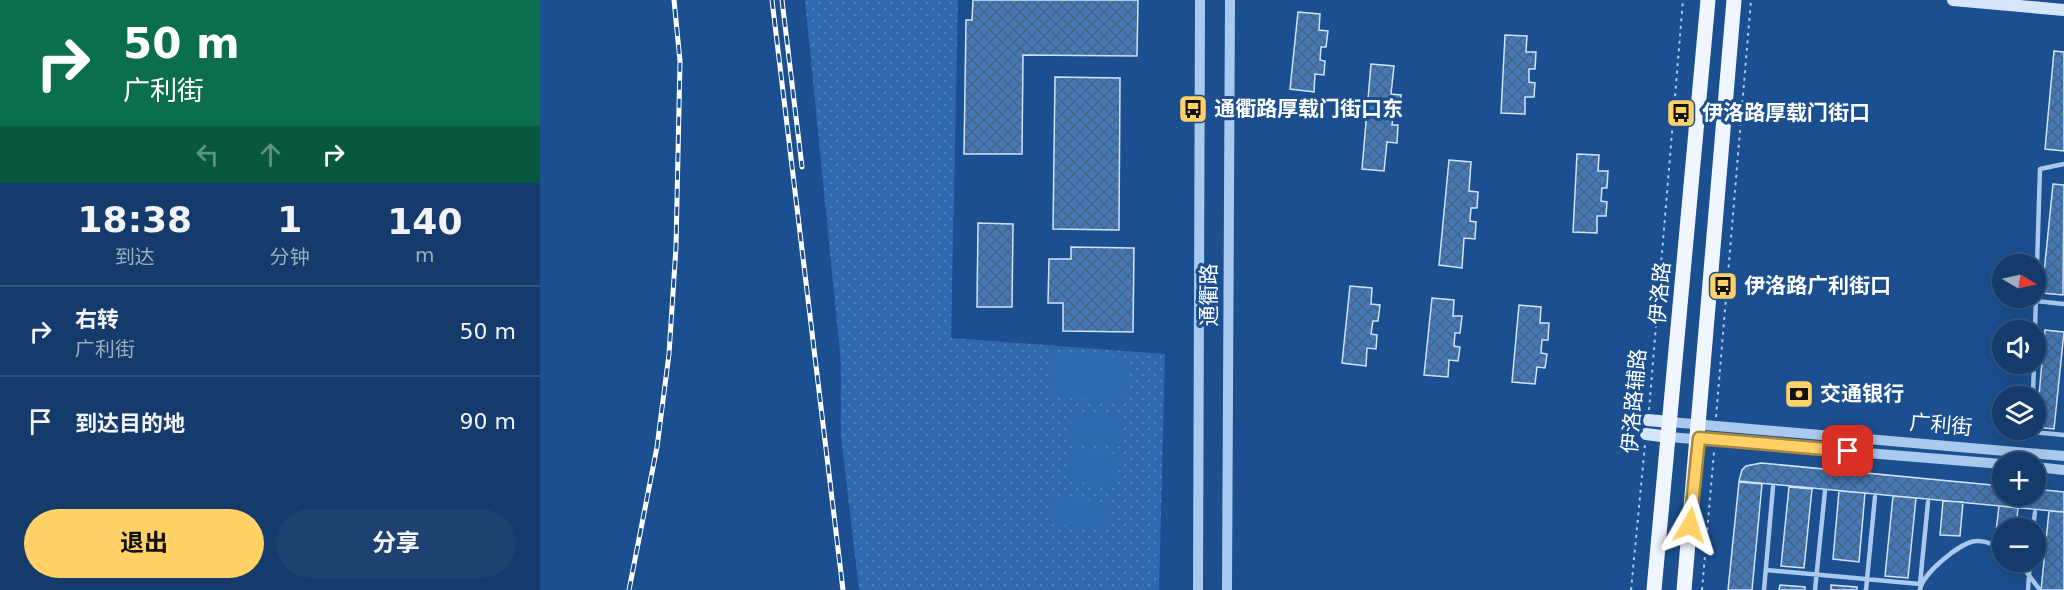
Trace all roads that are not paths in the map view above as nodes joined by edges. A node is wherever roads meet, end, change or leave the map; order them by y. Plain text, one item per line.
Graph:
1 (1200, 0) edge
2 (1230, 0) edge
3 (1708, 0) edge
4 (1734, 0) edge
5 (1953, 0) edge
6 (2064, 10) edge
7 (2064, 164) edge
8 (2037, 254) edge
9 (2046, 302) edge
10 (2064, 304) edge
11 (1648, 420) road end
12 (1669, 429) junction
13 (1699, 431) junction
14 (2046, 433) edge
15 (1646, 434) road end
16 (2064, 435) edge
17 (2064, 456) edge
18 (1992, 463) edge
19 (2046, 468) edge
20 (2064, 470) edge
21 (1773, 487) dead end
22 (1825, 491) dead end
23 (1875, 497) dead end
24 (1928, 502) dead end
25 (2035, 512) dead end
26 (2035, 518) edge
27 (1992, 544) edge
28 (1766, 570) junction
29 (2026, 572) edge
30 (2029, 572) edge
31 (1817, 574) junction
32 (2029, 576) junction
33 (1868, 579) junction
34 (1920, 584) junction
35 (1198, 590) edge
36 (1227, 590) edge
37 (1654, 590) edge
38 (1684, 590) edge
39 (1764, 590) edge
40 (1815, 590) edge
41 (1866, 590) edge
42 (1920, 590) edge
43 (2028, 590) edge
44 (2040, 590) edge

1 - 35 street, 通衢路
2 - 36 street, 通衢路
3 - 12 main road, 伊洛路
4 - 13 main road
5 - 6 main road
7 - 8 lane
9 - 10 lane
11 - 12 main road
12 - 13 street, 广利街
12 - 15 main road
12 - 37 main road, 伊洛路
13 - 17 street, 广利街
13 - 18 street, 广利街
13 - 38 main road
14 - 16 lane
19 - 20 street
21 - 28 lane
22 - 31 lane
23 - 33 lane
24 - 34 lane
25 - 26 lane
27 - 34 lane
28 - 31 lane
28 - 39 lane
29 - 32 lane
30 - 32 lane
31 - 33 lane
31 - 40 lane
32 - 43 lane
32 - 44 lane
33 - 34 lane
33 - 41 lane
34 - 42 lane

